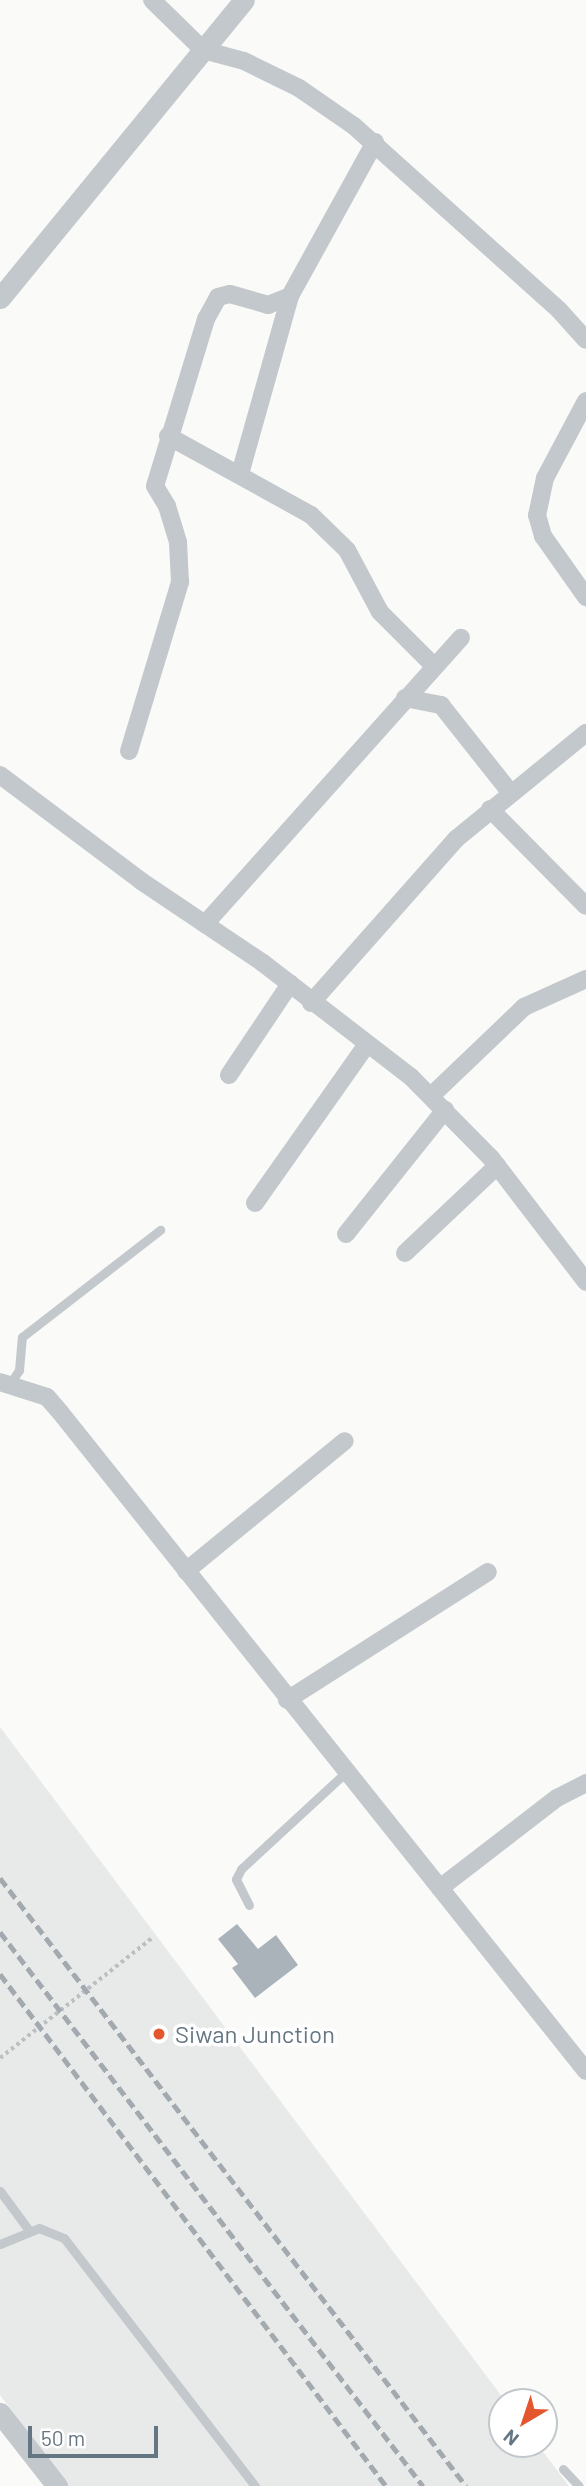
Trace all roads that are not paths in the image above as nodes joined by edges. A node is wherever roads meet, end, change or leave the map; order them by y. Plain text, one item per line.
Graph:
1 (152, 0) edge
2 (244, 0) edge
3 (204, 50) junction
4 (374, 142) junction
5 (290, 296) junction
6 (0, 299) edge
7 (586, 340) edge
8 (585, 404) edge
9 (168, 436) junction
10 (240, 474) junction
11 (586, 597) edge
12 (461, 638) dead end
13 (435, 666) junction
14 (405, 698) junction
15 (586, 733) edge
16 (129, 751) dead end
17 (0, 775) edge
18 (510, 792) junction
19 (489, 809) junction
20 (586, 906) edge
21 (205, 924) junction
22 (586, 979) edge
23 (290, 984) junction
24 (312, 1003) junction
25 (367, 1044) junction
26 (229, 1076) dead end
27 (431, 1096) junction
28 (445, 1110) junction
29 (497, 1166) junction
30 (256, 1203) dead end
31 (160, 1230) dead end
32 (346, 1234) dead end
33 (405, 1253) dead end
34 (586, 1282) edge
35 (4, 1384) edge
36 (345, 1441) dead end
37 (186, 1571) junction
38 (488, 1572) dead end
39 (287, 1700) junction
40 (346, 1772) junction
41 (586, 1783) edge
42 (440, 1888) junction
43 (249, 1905) dead end
44 (586, 2071) edge
45 (0, 2191) edge
46 (28, 2229) junction
47 (0, 2244) edge
48 (0, 2413) edge
49 (563, 2469) dead end
50 (57, 2486) edge
51 (255, 2486) edge
52 (579, 2486) edge

1 - 3 street
2 - 3 street
3 - 4 street
3 - 6 street
4 - 5 street
4 - 7 street
5 - 9 street
5 - 10 street
8 - 11 street
9 - 10 street
9 - 16 street
10 - 13 street
12 - 13 street
13 - 14 street
14 - 18 street
14 - 21 street
15 - 18 street
17 - 21 street
18 - 19 street
19 - 20 street
19 - 24 street
21 - 23 street
22 - 27 street
23 - 24 street
23 - 26 street
24 - 25 street
25 - 27 street
25 - 30 street
27 - 28 street
28 - 29 street
28 - 32 street
29 - 33 street
29 - 34 street
31 - 35 lane
35 - 37 street
36 - 37 street
37 - 39 street
38 - 39 street
39 - 40 street
40 - 42 street
40 - 43 lane
41 - 42 street
42 - 44 street
45 - 46 lane
46 - 47 lane
46 - 51 lane
48 - 50 street
49 - 52 lane

